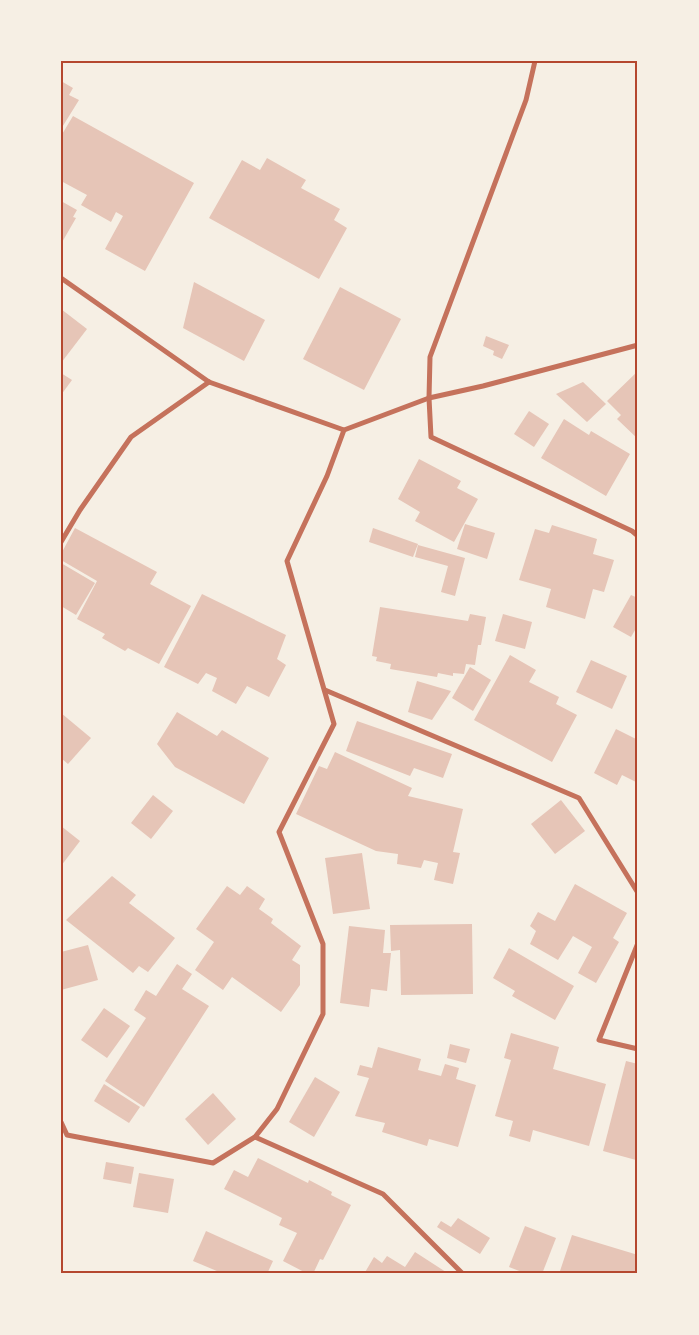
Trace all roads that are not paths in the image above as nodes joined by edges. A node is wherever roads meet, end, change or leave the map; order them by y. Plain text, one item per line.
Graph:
1 (535, 61) edge
2 (61, 278) edge
3 (638, 345) edge
4 (209, 382) junction
5 (429, 398) junction
6 (344, 430) junction
7 (638, 536) edge
8 (61, 542) edge
9 (325, 690) junction
10 (638, 894) edge
11 (638, 943) edge
12 (638, 1049) edge
13 (61, 1122) edge
14 (255, 1137) junction
15 (463, 1274) edge

1 - 5 street
2 - 4 street
3 - 5 street
4 - 6 street
4 - 8 street
5 - 6 street
5 - 7 street
6 - 9 street
9 - 10 street
9 - 14 street
11 - 12 street
13 - 14 street
14 - 15 street

